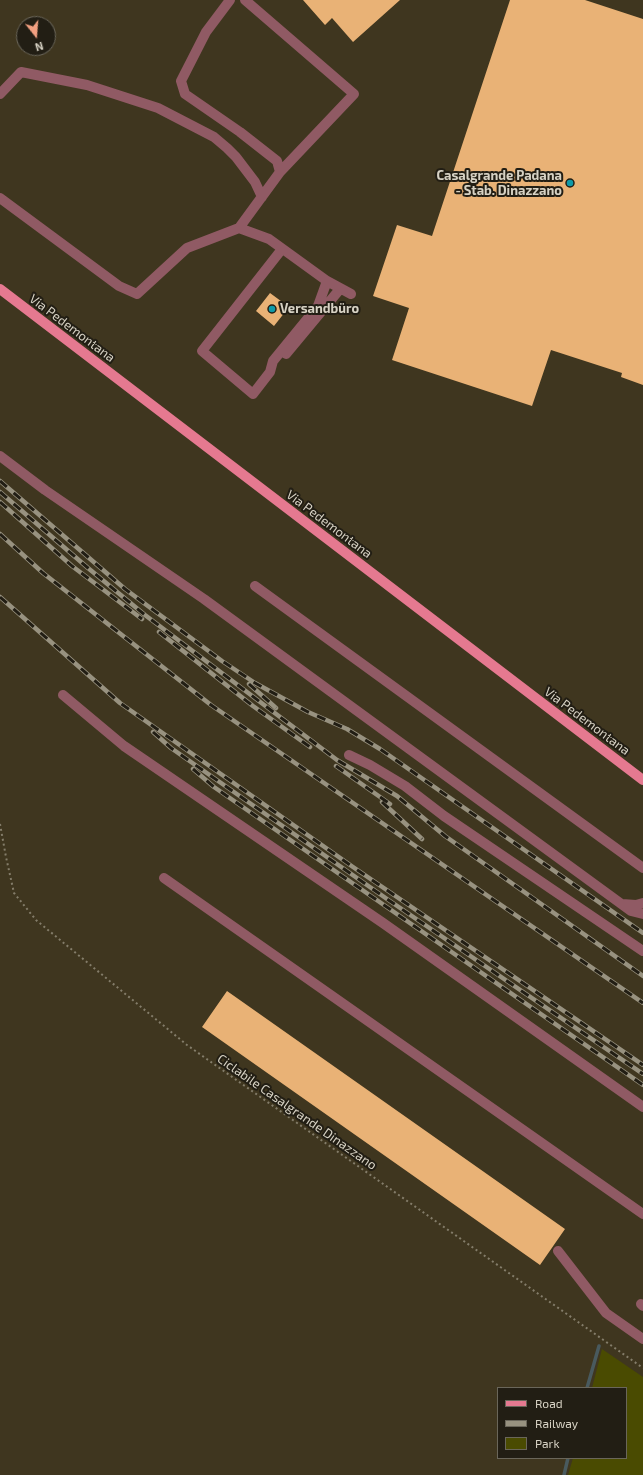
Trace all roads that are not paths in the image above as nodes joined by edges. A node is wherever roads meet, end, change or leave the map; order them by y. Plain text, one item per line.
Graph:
1 (230, 0) edge
2 (245, 0) edge
3 (0, 94) edge
4 (280, 172) junction
5 (0, 198) edge
6 (260, 199) junction
7 (239, 228) junction
8 (282, 249) junction
9 (327, 281) junction
10 (0, 289) edge
11 (340, 289) junction
12 (351, 294) dead end
13 (270, 372) junction
14 (0, 456) edge
15 (255, 586) dead end
16 (63, 696) dead end
17 (349, 755) dead end
18 (643, 780) edge
19 (643, 868) edge
20 (164, 878) dead end
21 (643, 903) edge
22 (622, 904) junction
23 (643, 914) edge
24 (643, 951) edge
25 (643, 1107) edge
26 (643, 1214) edge
27 (558, 1251) dead end
28 (643, 1339) edge

1 - 4 lane
2 - 4 lane
3 - 6 lane
4 - 6 lane
5 - 7 lane
6 - 7 lane
7 - 8 lane
8 - 9 lane
8 - 13 lane
9 - 11 lane
9 - 13 lane
10 - 18 main road, Via Pedemontana
11 - 12 lane
11 - 13 lane
14 - 22 lane
15 - 19 lane
16 - 25 lane
17 - 24 lane
20 - 26 lane
21 - 22 lane
22 - 23 lane
27 - 28 lane

